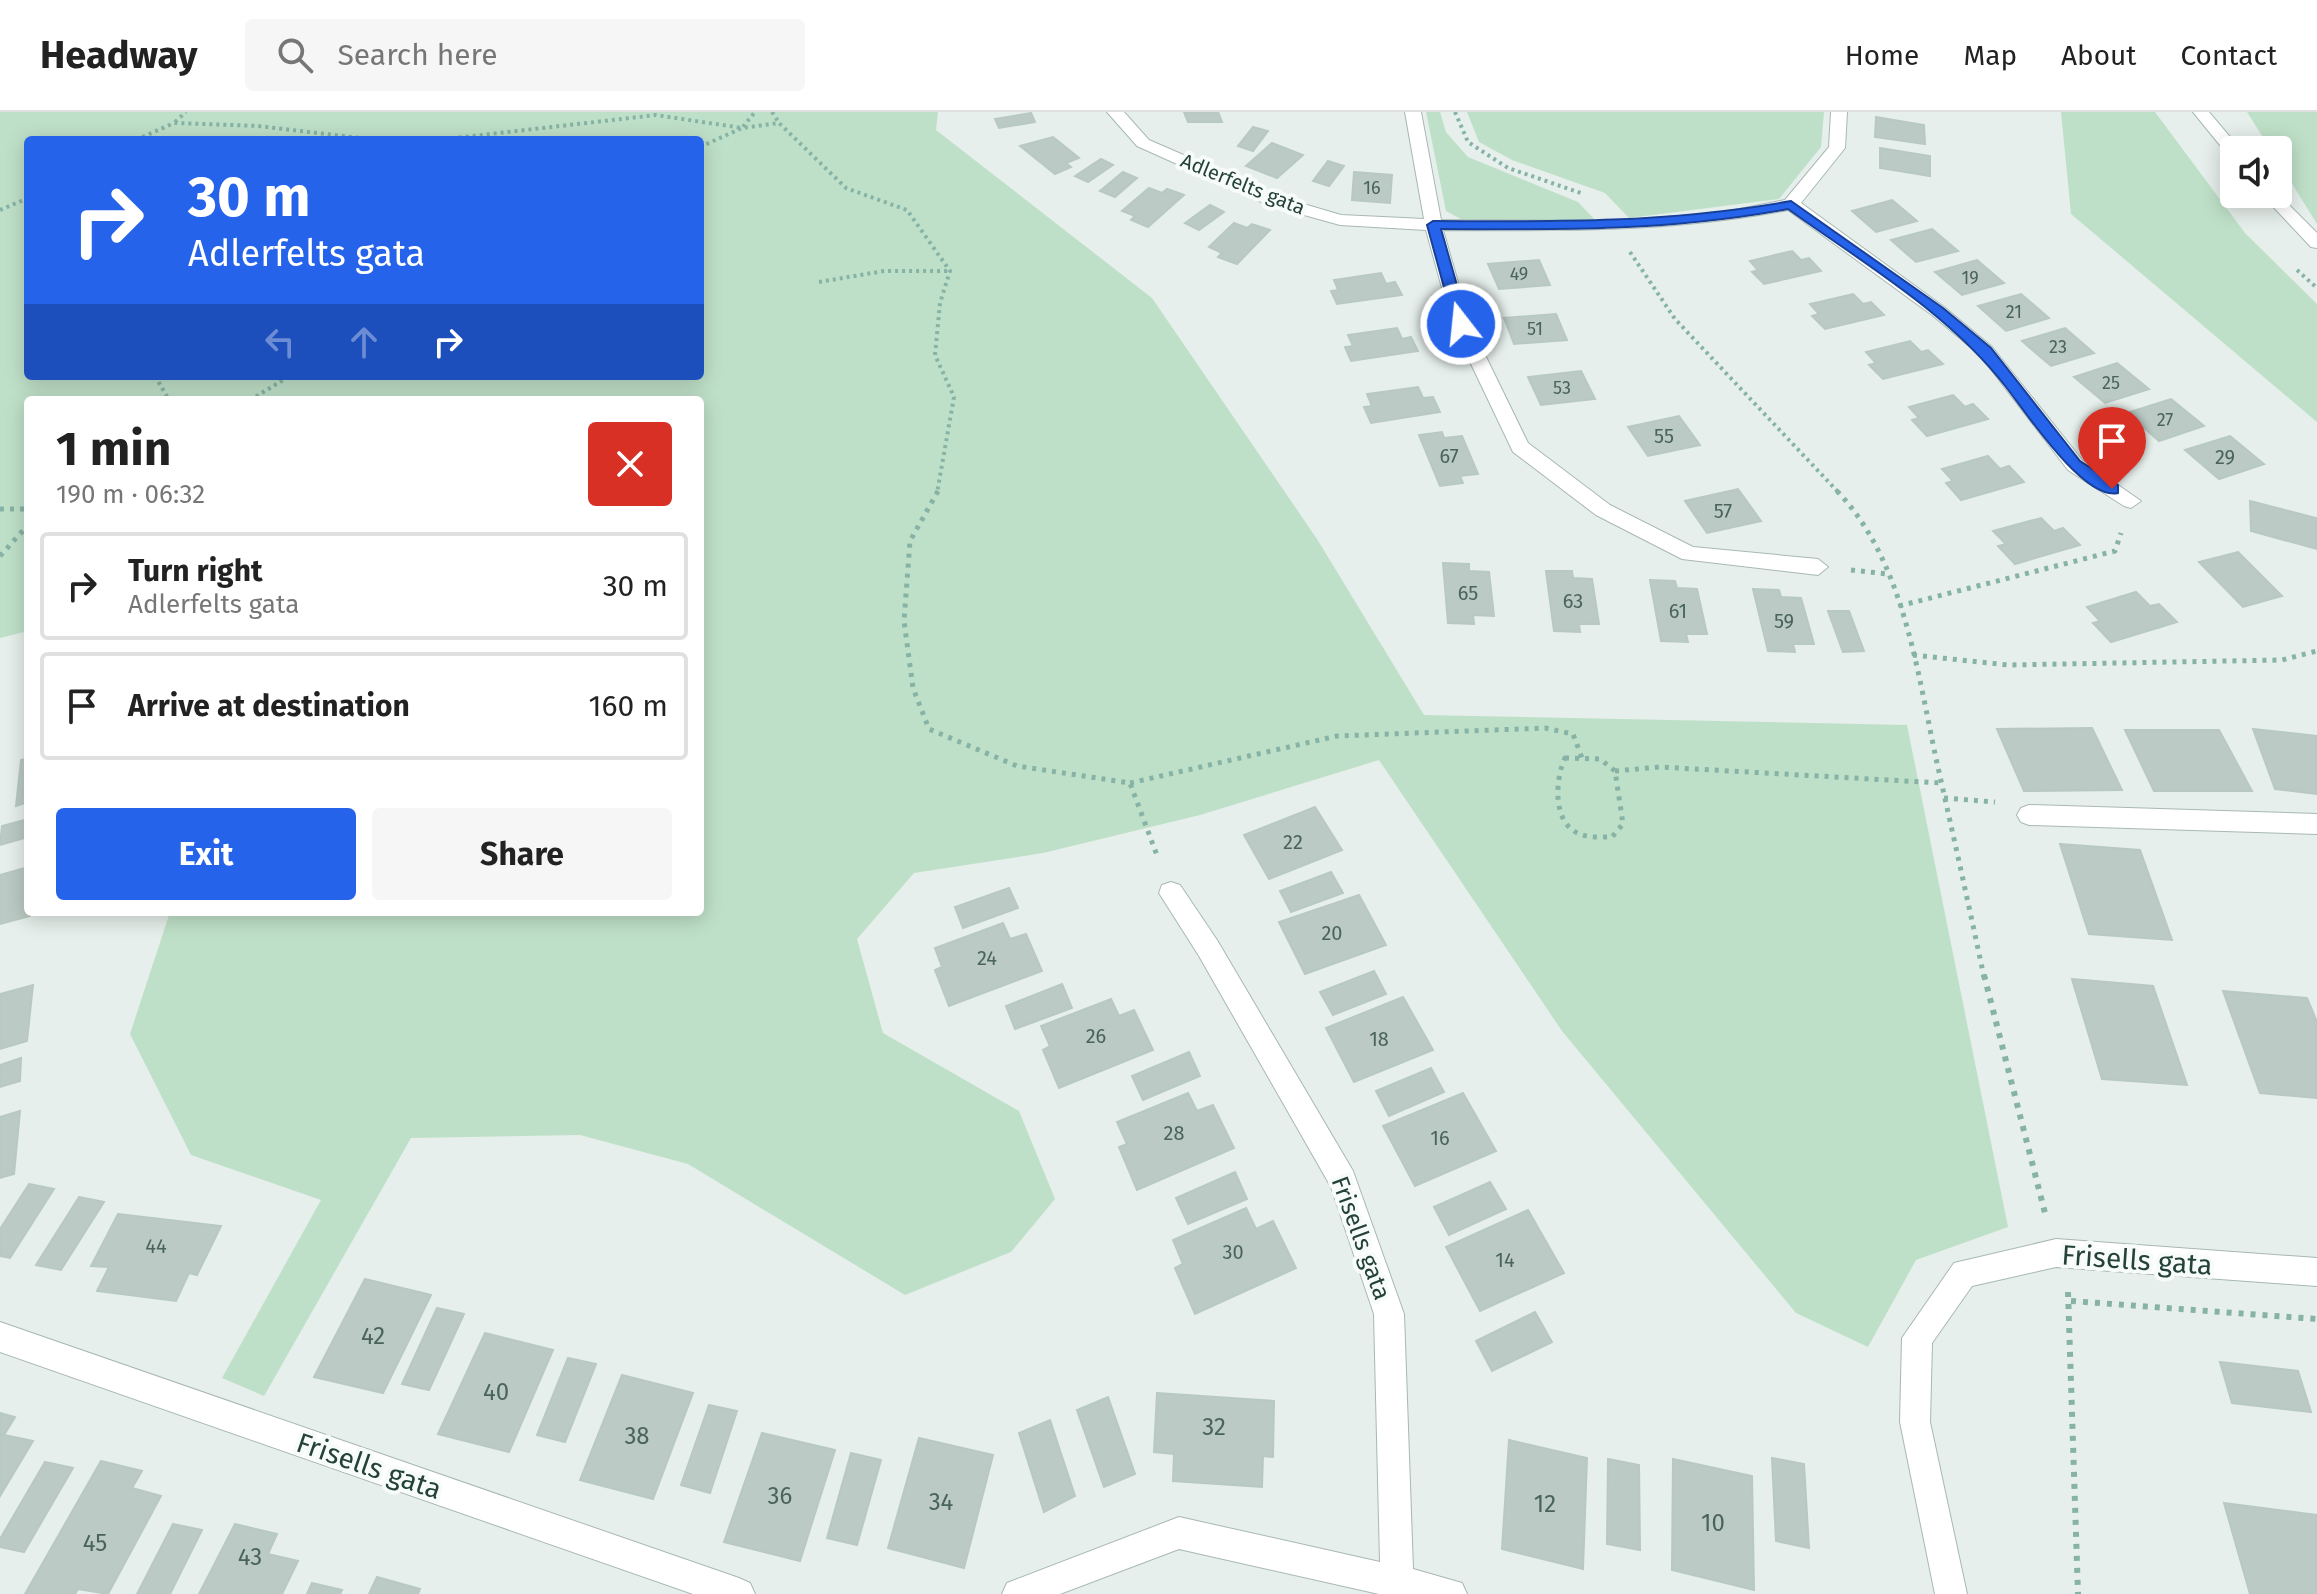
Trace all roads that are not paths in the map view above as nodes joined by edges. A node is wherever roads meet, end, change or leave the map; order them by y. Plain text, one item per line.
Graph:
1 (1115, 112) edge
2 (1413, 112) edge
3 (1839, 112) edge
4 (2201, 112) edge
5 (2221, 136) edge
6 (1791, 204) junction
7 (2283, 208) edge
8 (1433, 225) junction
9 (2317, 243) edge
10 (2131, 501) road end
11 (1818, 567) dead end
12 (2029, 815) road end
13 (2317, 824) edge
14 (1171, 893) road end
15 (2317, 1272) edge
16 (0, 1337) edge
17 (1397, 1579) junction
18 (739, 1594) edge
19 (1018, 1594) edge
20 (1451, 1594) edge
21 (1951, 1594) edge

1 - 8 street, Adlerfelts gata
2 - 8 street
3 - 6 street
4 - 5 street
6 - 8 street, Adlerfelts gata
6 - 10 street
7 - 9 street
8 - 11 street
12 - 13 street
14 - 17 street, Frisells gata
15 - 21 street, Frisells gata
16 - 18 street, Frisells gata
17 - 19 street
17 - 20 street

